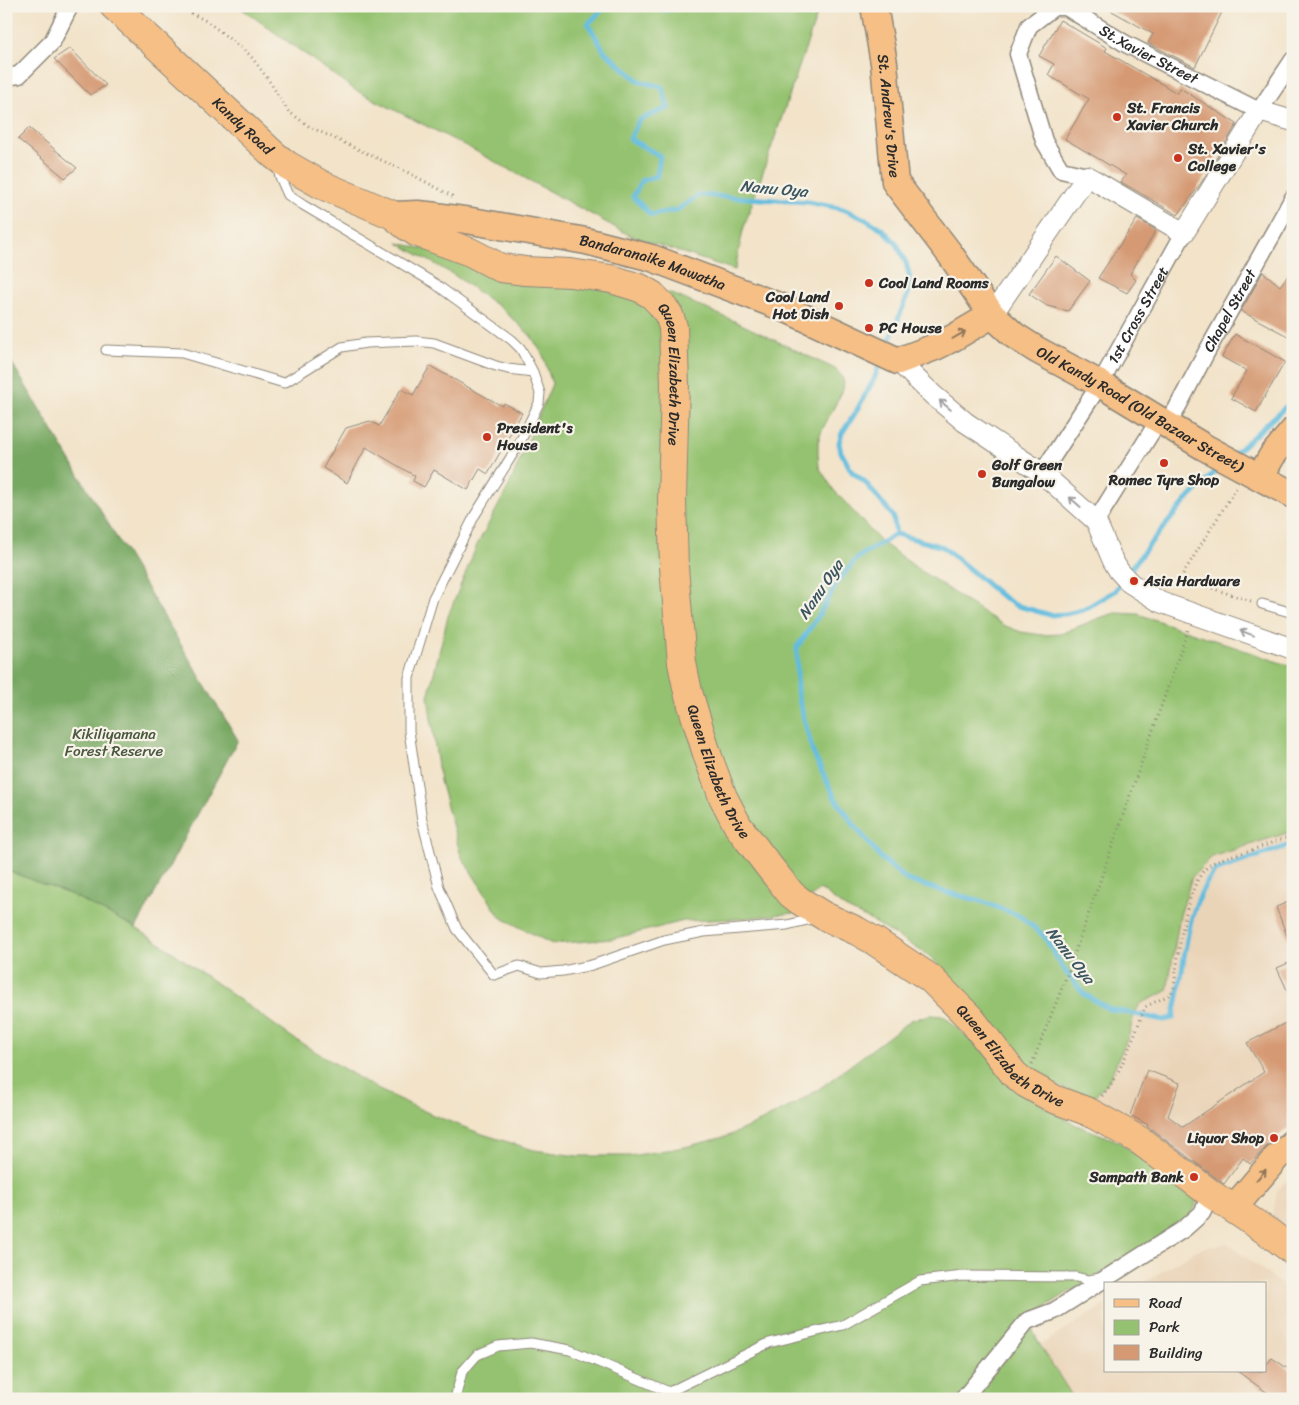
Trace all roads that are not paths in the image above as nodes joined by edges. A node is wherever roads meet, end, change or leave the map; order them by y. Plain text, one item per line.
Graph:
1 (70, 6) edge
2 (114, 6) edge
3 (874, 6) edge
4 (1293, 60) edge
5 (6, 75) edge
6 (1259, 111) junction
7 (1293, 121) edge
8 (274, 155) junction
9 (1087, 176) junction
10 (1293, 198) edge
11 (393, 215) junction
12 (1184, 233) junction
13 (992, 315) junction
14 (106, 350) dead end
15 (896, 360) junction
16 (533, 372) junction
17 (1100, 384) junction
18 (1164, 422) junction
19 (1293, 431) edge
20 (1042, 473) junction
21 (1253, 473) junction
22 (1293, 495) edge
23 (1096, 521) junction
24 (1262, 604) road end
25 (1293, 613) edge
26 (1293, 649) edge
27 (824, 916) junction
28 (1293, 1143) edge
29 (1222, 1202) junction
30 (1293, 1251) edge
31 (1107, 1277) junction
32 (455, 1399) edge
33 (963, 1399) edge

1 - 5 street
2 - 8 highway, Kandy Road
3 - 13 main road, St. Andrew's Drive
4 - 6 street
6 - 7 street, St.Xavier Street
6 - 9 street, St.Xavier Street
6 - 12 street
8 - 11 highway, Kandy Road
8 - 16 lane
9 - 12 street
9 - 13 street
10 - 18 street, Chapel Street
11 - 15 main road, Bandaranaike Mawatha
11 - 27 highway, Queen Elizabeth Drive
12 - 17 street, 1st Cross Street
15 -> 13 main road
13 - 17 main road, Old Kandy Road (Old Bazaar Street)
14 - 16 lane
20 -> 15 street
16 - 27 lane
17 - 18 main road, Old Kandy Road (Old Bazaar Street)
17 - 20 street, 1st Cross Street
18 - 21 main road, Old Kandy Road (Old Bazaar Street)
18 - 23 street, Chapel Street
19 - 21 main road
23 -> 20 street
21 - 22 main road, Old Kandy Road (Old Bazaar Street)
26 -> 23 street
24 - 25 lane
27 - 29 highway, Queen Elizabeth Drive
29 -> 28 main road
29 - 30 highway, Queen Elizabeth Drive
29 - 31 street
31 - 32 lane
31 - 33 street

